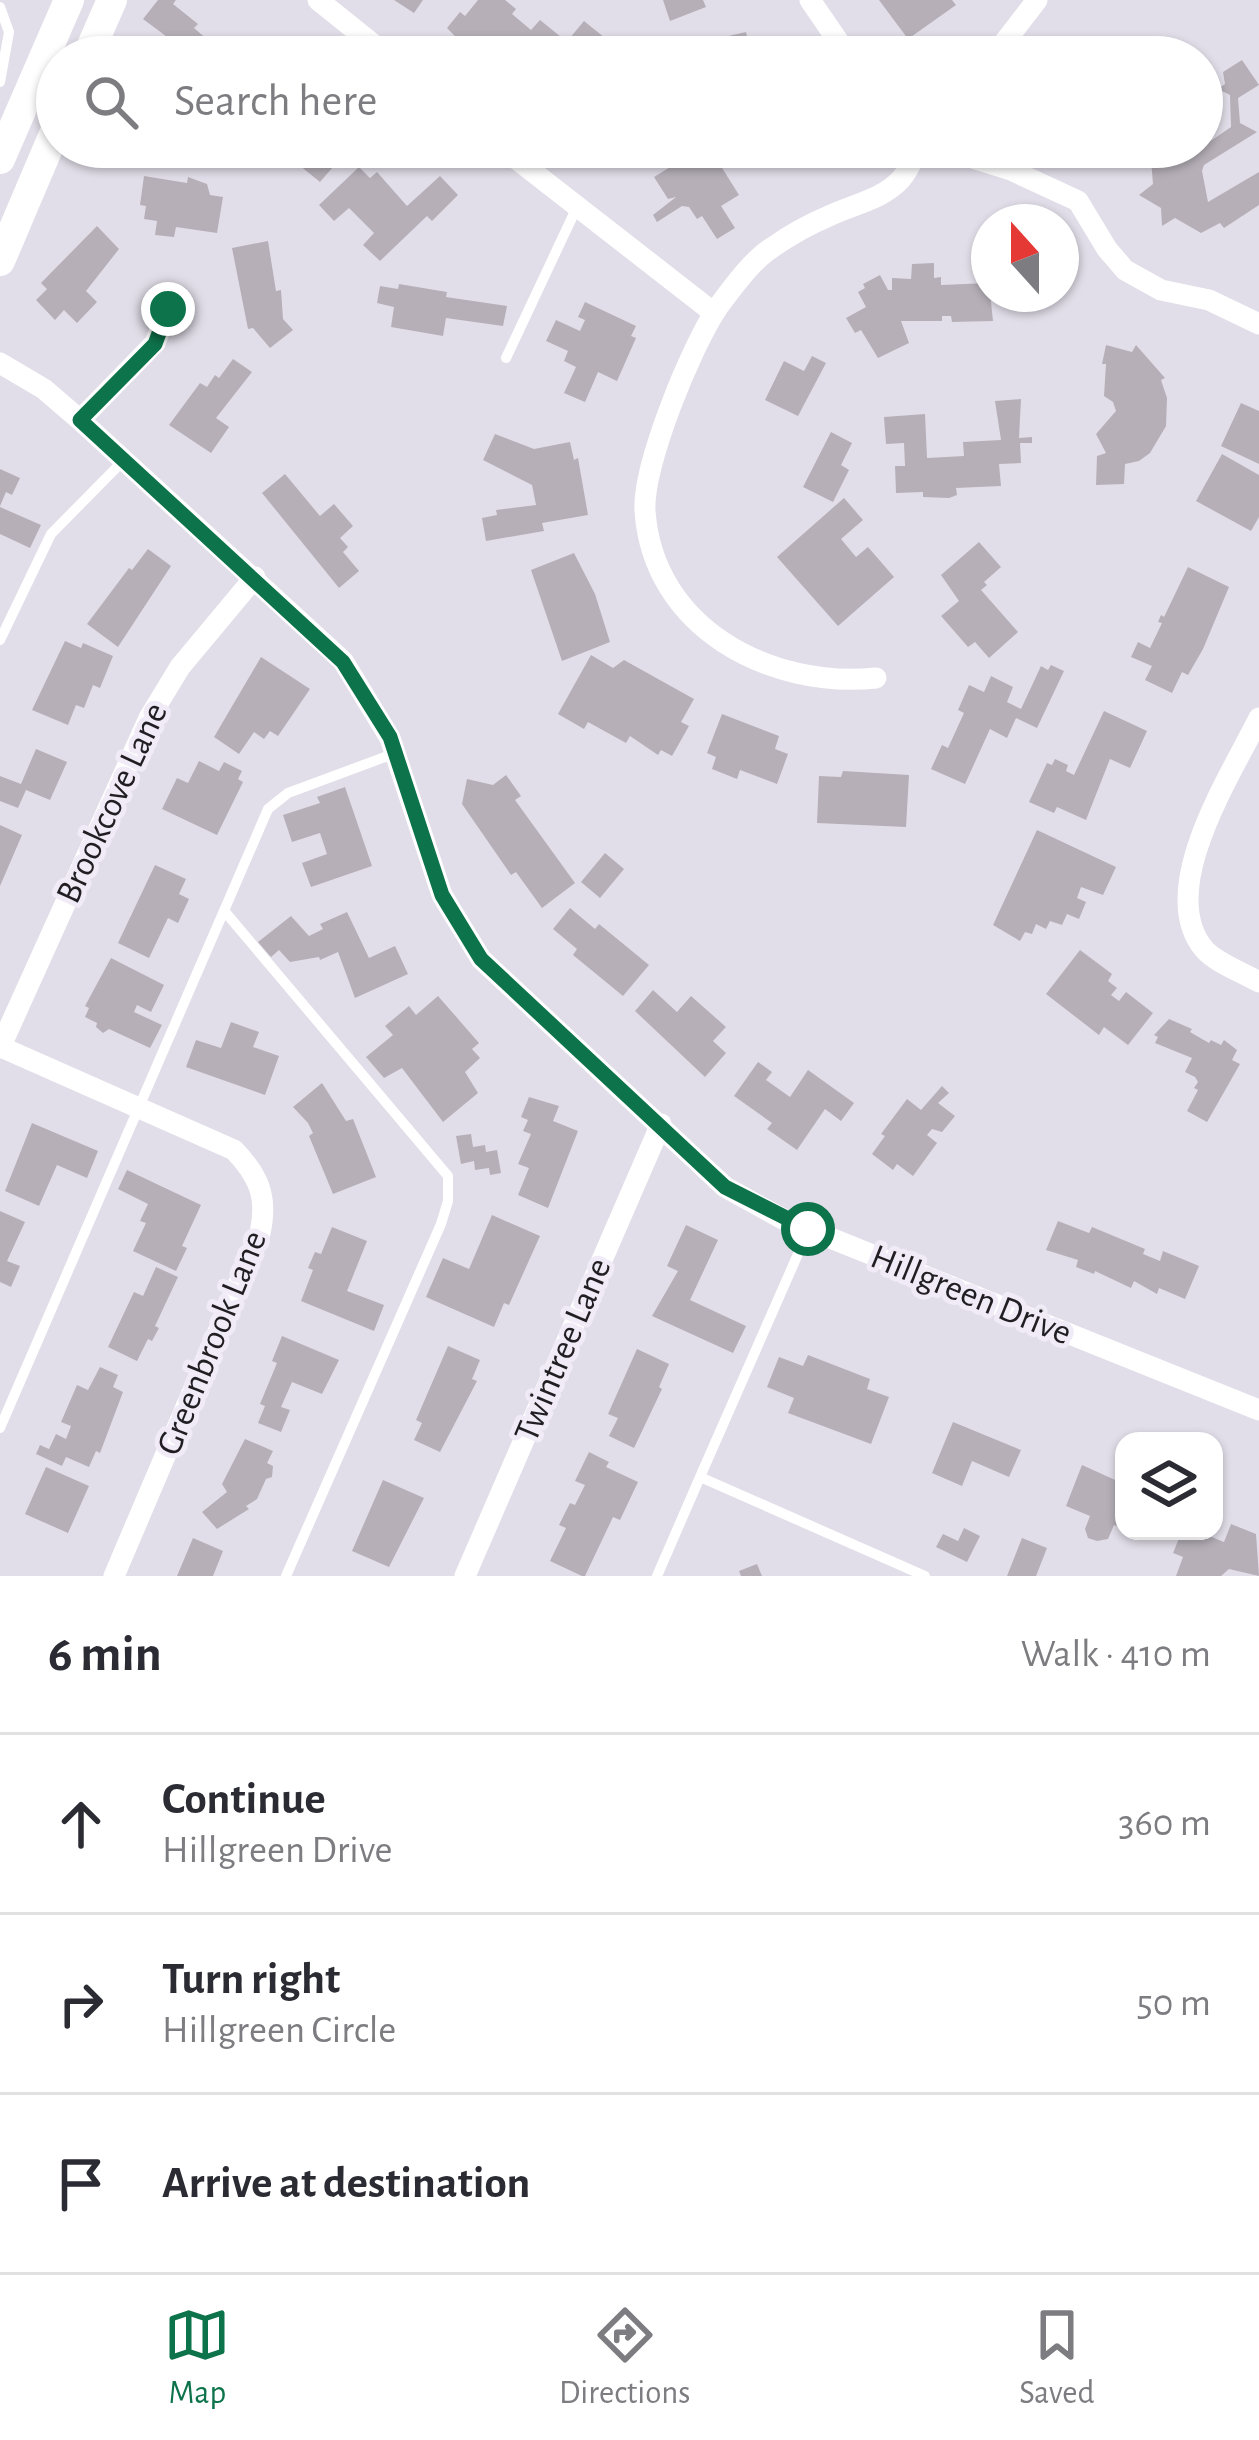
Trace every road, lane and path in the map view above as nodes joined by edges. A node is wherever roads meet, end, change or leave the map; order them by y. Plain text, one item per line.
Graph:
1 (69, 0) edge
2 (112, 0) edge
3 (318, 0) edge
4 (810, 0) edge
5 (1037, 0) edge
6 (0, 7) edge
7 (53, 36) edge
8 (96, 36) edge
9 (363, 36) edge
10 (835, 36) edge
11 (1009, 36) edge
12 (36, 76) edge
13 (0, 82) edge
14 (0, 159) edge
15 (40, 168) edge
16 (528, 168) edge
17 (908, 168) edge
18 (1005, 168) edge
19 (577, 207) junction
20 (0, 261) edge
21 (168, 309) dead end
22 (714, 314) junction
23 (1259, 324) edge
24 (506, 358) dead end
25 (0, 363) edge
26 (80, 420) junction
27 (123, 461) junction
28 (255, 578) junction
29 (0, 640) edge
30 (876, 677) dead end
31 (1256, 732) edge
32 (396, 753) junction
33 (226, 913) junction
34 (1259, 982) edge
35 (0, 1047) edge
36 (139, 1108) junction
37 (661, 1124) junction
38 (808, 1229) junction
39 (1259, 1411) edge
40 (0, 1428) edge
41 (700, 1477) junction
42 (114, 1576) edge
43 (286, 1576) edge
44 (465, 1576) edge
45 (657, 1576) edge
46 (926, 1576) edge

1 - 7 main road
2 - 8 main road
3 - 9 street
4 - 10 street
5 - 11 street
6 - 13 lane
12 - 14 main road
15 - 20 main road
16 - 19 street
17 - 22 street
18 - 23 street
19 - 22 street
19 - 24 lane
21 - 26 street
22 - 30 street
25 - 26 street, Hillgreen Drive
26 - 27 street, Hillgreen Drive
27 - 28 street, Hillgreen Drive
27 - 29 lane
28 - 32 street, Hillgreen Drive
28 - 35 street, Brookcove Lane
31 - 34 street
32 - 33 lane
32 - 37 street, Hillgreen Drive
33 - 36 lane
33 - 43 lane
35 - 36 street, Greenbrook Lane
36 - 40 lane
36 - 42 street, Greenbrook Lane
37 - 38 street, Hillgreen Drive
37 - 44 street, Twintree Lane
38 - 39 street, Hillgreen Drive
38 - 41 lane
41 - 45 lane
41 - 46 lane

